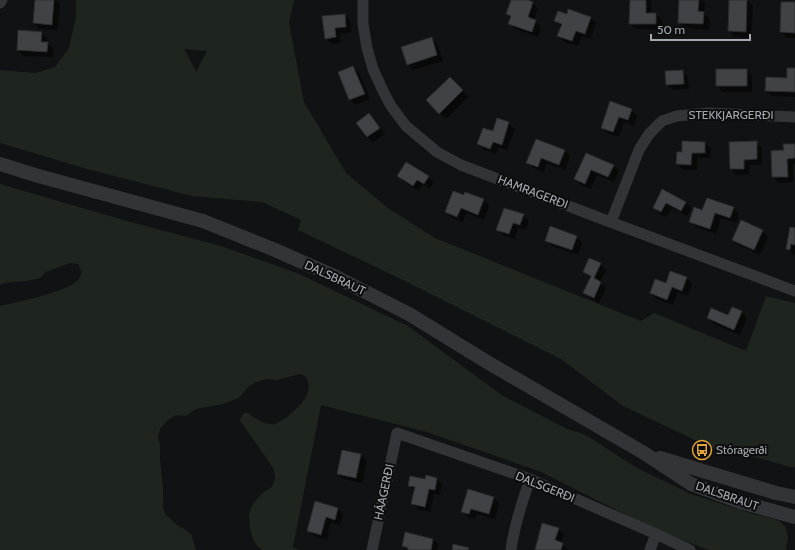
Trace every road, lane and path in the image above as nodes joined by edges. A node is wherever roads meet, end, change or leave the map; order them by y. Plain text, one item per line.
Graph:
1 (2, 0) edge
2 (363, 0) edge
3 (0, 3) edge
4 (795, 116) edge
5 (0, 164) edge
6 (611, 222) junction
7 (795, 291) edge
8 (397, 433) joint
9 (644, 453) junction
10 (530, 479) junction
11 (795, 496) edge
12 (795, 517) edge
13 (656, 534) junction
14 (372, 550) edge
15 (511, 550) edge
16 (650, 550) edge
17 (690, 550) edge

1 - 3 street
2 - 6 street, HAMRAGERÐI
4 - 6 street, STEKKJARGERÐI
5 - 9 street, DALSBRAUT
6 - 7 street, HAMRAGERÐI
8 - 10 street, DALSGERÐI
8 - 14 street, HÁAGERÐI
9 - 11 street, DALSBRAUT
9 - 12 street, DALSBRAUT
10 - 13 street, DALSGERÐI
10 - 15 street
13 - 16 street
13 - 17 street, DALSGERÐI

